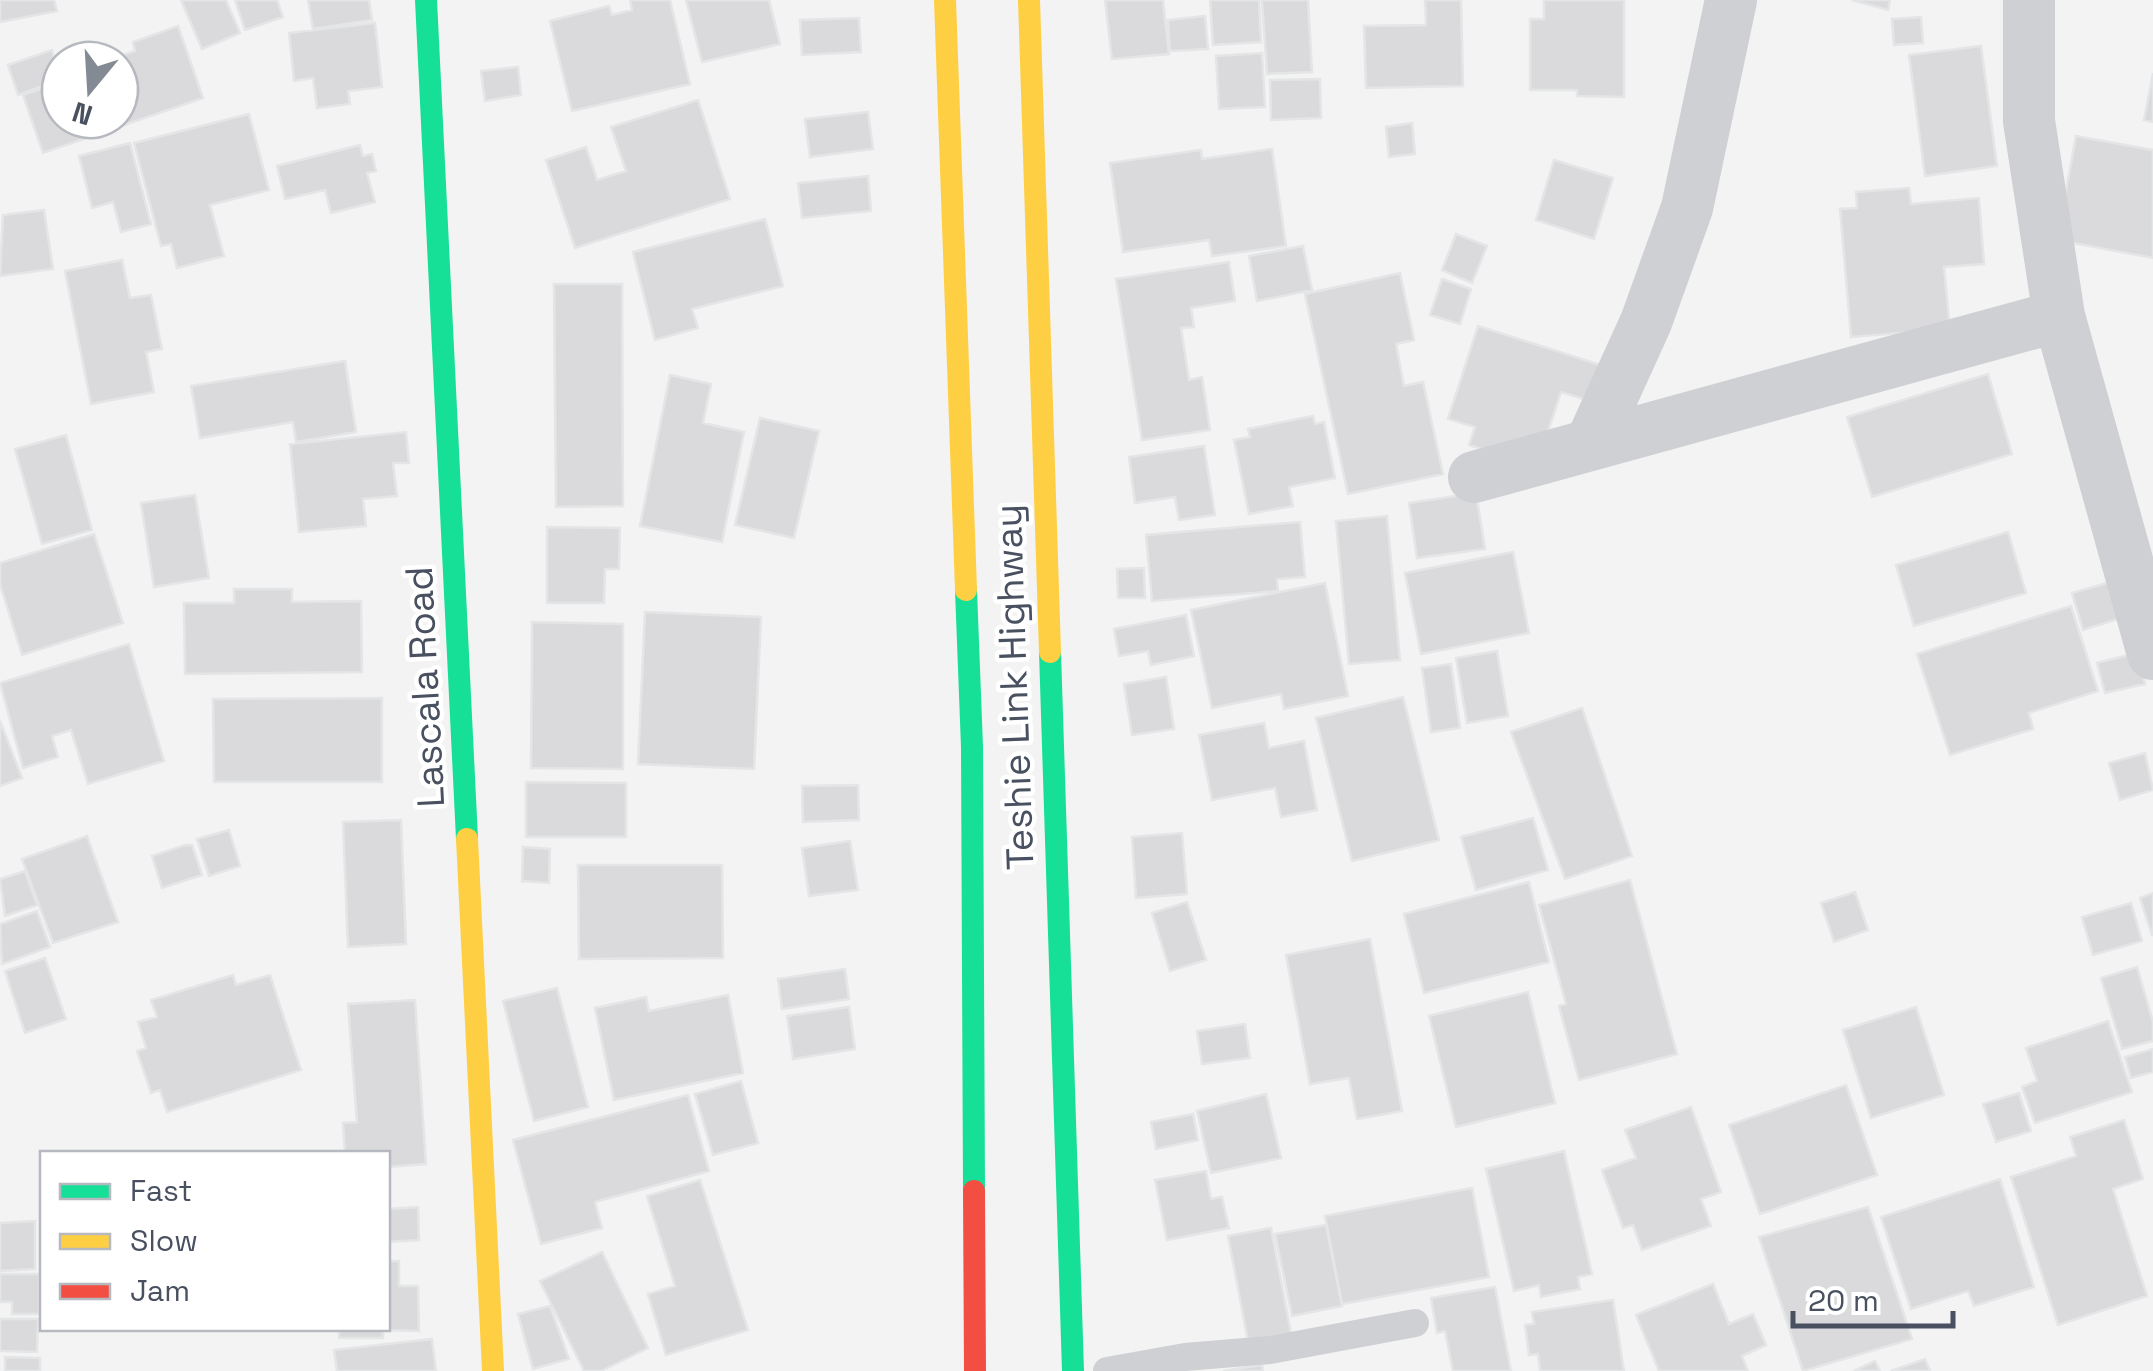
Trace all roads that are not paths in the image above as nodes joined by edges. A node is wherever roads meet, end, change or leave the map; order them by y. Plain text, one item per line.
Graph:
1 (426, 0) edge
2 (946, 0) edge
3 (1029, 0) edge
4 (1731, 0) edge
5 (2029, 0) edge
6 (2059, 316) junction
7 (1591, 444) junction
8 (1474, 477) dead end
9 (2153, 654) edge
10 (1416, 1323) dead end
11 (493, 1371) edge
12 (975, 1371) edge
13 (1072, 1371) edge
14 (1107, 1371) edge

1 - 11 main road, Lascala Road
2 - 12 main road, Teshie Link Highway
3 - 13 main road, Teshie Link Highway
4 - 7 street
5 - 6 street
6 - 7 street
6 - 9 street
7 - 8 street
10 - 14 lane

